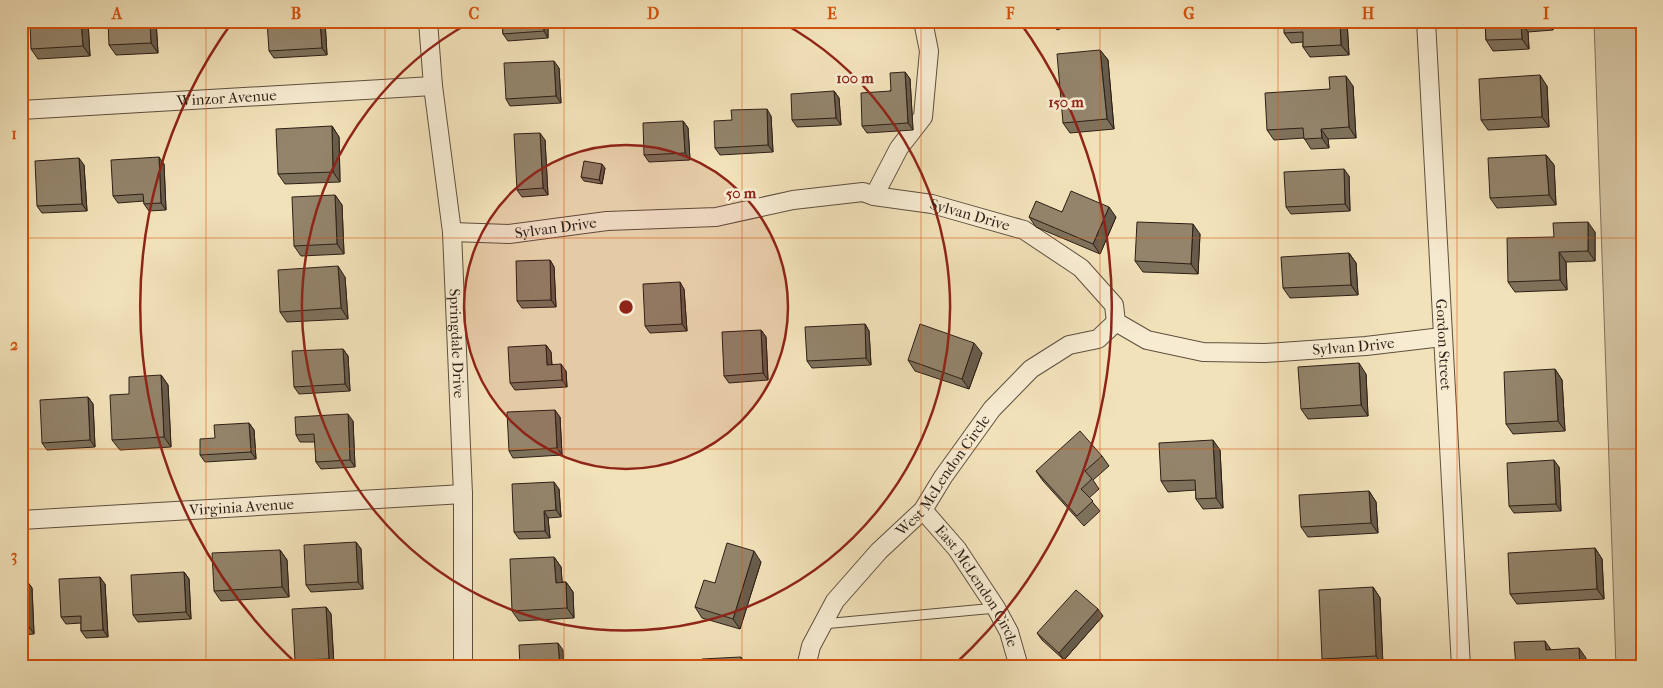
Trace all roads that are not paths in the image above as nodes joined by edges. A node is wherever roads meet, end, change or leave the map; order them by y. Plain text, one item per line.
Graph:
1 (428, 21) edge
2 (922, 21) edge
3 (1426, 21) edge
4 (433, 86) junction
5 (21, 110) edge
6 (874, 196) junction
7 (452, 232) junction
8 (1116, 322) junction
9 (1442, 336) junction
10 (463, 494) junction
11 (923, 510) junction
12 (21, 520) edge
13 (996, 608) junction
14 (823, 624) junction
15 (464, 667) edge
16 (806, 667) edge
17 (1019, 667) edge
18 (1461, 667) edge

1 - 4 street, Springdale Drive
2 - 6 street
3 - 9 street, Gordon Street
4 - 5 street, Winzor Avenue
4 - 7 street, Springdale Drive
6 - 7 street, Sylvan Drive
6 - 8 street, Sylvan Drive
7 - 10 street, Springdale Drive
8 - 9 street, Sylvan Drive
8 - 11 street, West McLendon Circle
9 - 18 street, Gordon Street
10 - 12 street, Virginia Avenue
10 - 15 street, Springdale Drive
11 - 13 street, East McLendon Circle
11 - 14 street, West McLendon Circle
13 - 14 lane
13 - 17 street, East McLendon Circle
14 - 16 street, West McLendon Circle

